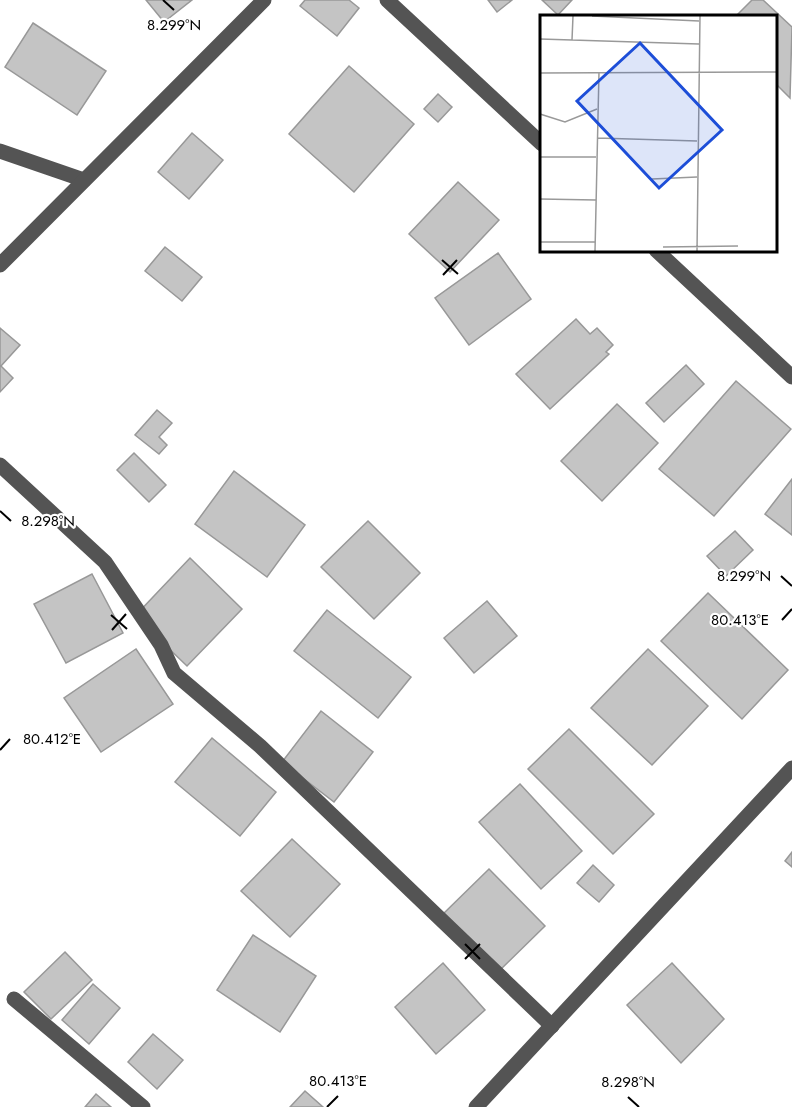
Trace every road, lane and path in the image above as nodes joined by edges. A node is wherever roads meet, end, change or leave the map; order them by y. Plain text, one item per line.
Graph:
1 (264, 0) edge
2 (387, 0) edge
3 (540, 142) edge
4 (0, 151) edge
5 (84, 180) junction
6 (658, 252) edge
7 (0, 265) edge
8 (792, 376) edge
9 (0, 465) edge
10 (792, 768) edge
11 (14, 999) dead end
12 (552, 1026) junction
13 (143, 1107) edge
14 (476, 1107) edge

1 - 5 street
2 - 3 street
4 - 5 street
5 - 7 street
6 - 8 street
9 - 12 street
10 - 12 street
11 - 13 street
12 - 14 street

